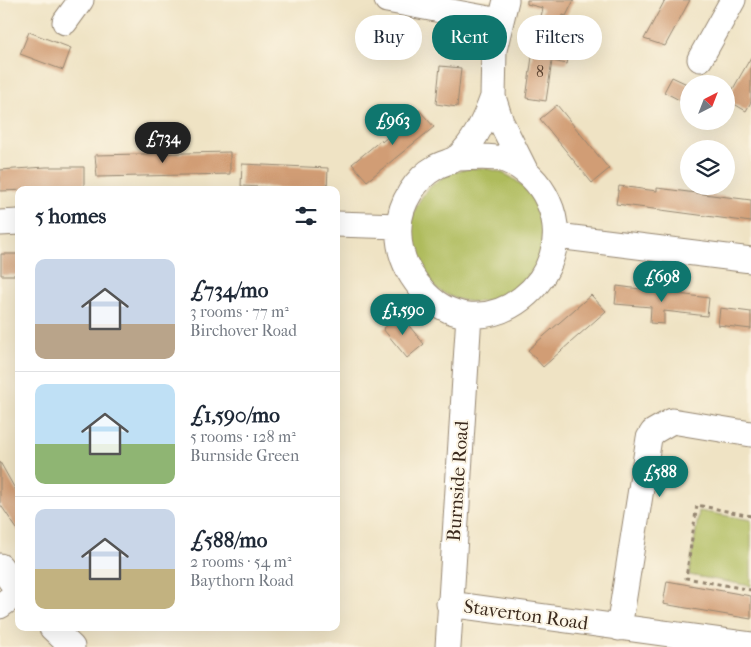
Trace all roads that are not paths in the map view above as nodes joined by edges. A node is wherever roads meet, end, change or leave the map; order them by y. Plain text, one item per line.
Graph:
1 (81, 0) edge
2 (387, 0) edge
3 (733, 0) edge
4 (503, 10) edge
5 (65, 22) dead end
6 (700, 59) dead end
7 (493, 97) junction
8 (456, 158) junction
9 (526, 172) junction
10 (0, 222) edge
11 (15, 222) edge
12 (340, 224) edge
13 (399, 226) junction
14 (557, 236) junction
15 (751, 260) edge
16 (469, 315) junction
17 (751, 434) edge
18 (0, 566) edge
19 (15, 587) edge
20 (15, 595) edge
21 (450, 604) junction
22 (0, 606) edge
23 (619, 628) junction
24 (55, 631) edge
25 (751, 645) edge
26 (72, 647) edge
27 (448, 647) edge

1 - 5 street
2 - 4 street
3 - 6 street
4 - 7 street
7 - 8 street
7 - 9 street
8 - 9 street
8 - 13 street
9 - 14 street
10 - 11 street
12 - 13 street
13 - 16 street
14 - 15 street
14 - 16 street
16 - 21 street, Burnside Road
17 - 23 street
18 - 19 street
20 - 22 street
21 - 23 street, Staverton Road
21 - 27 street, Burnside Road
23 - 25 street, Staverton Road
24 - 26 street

